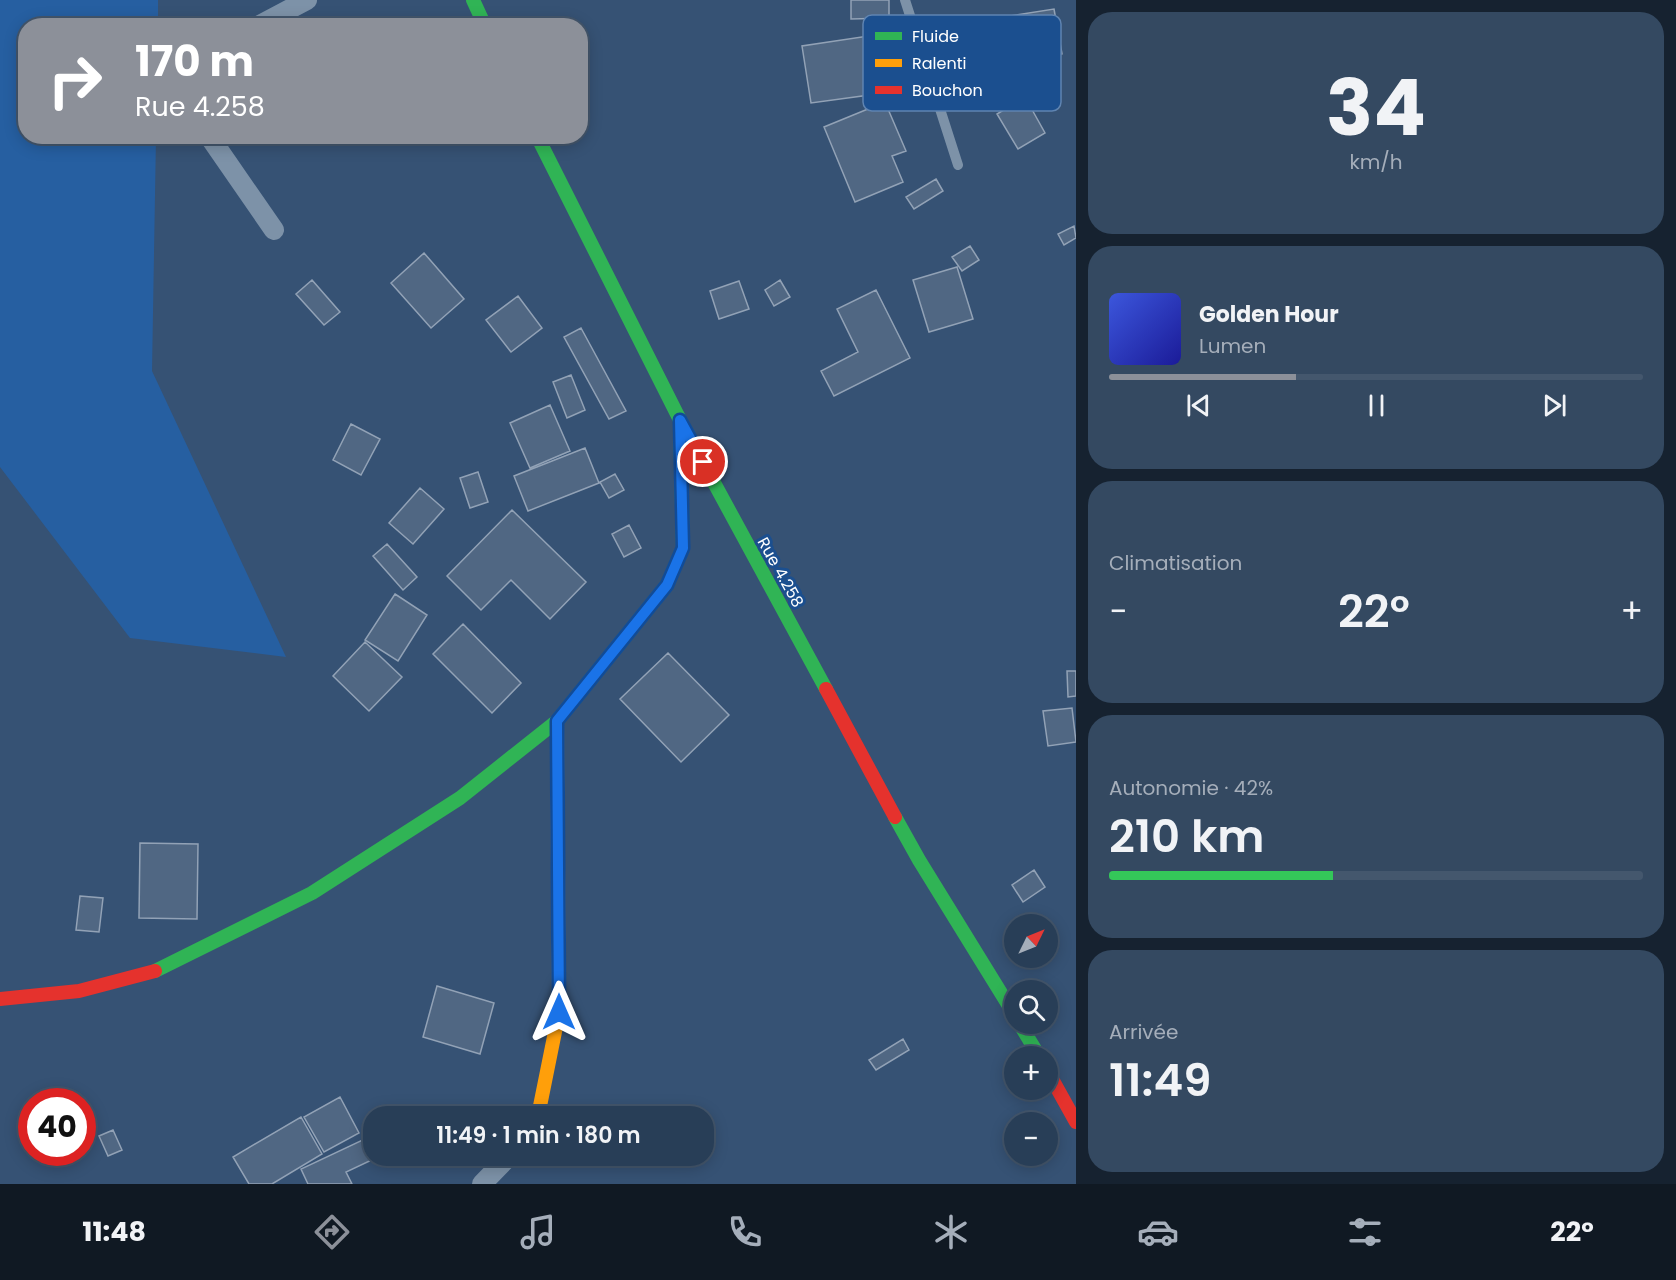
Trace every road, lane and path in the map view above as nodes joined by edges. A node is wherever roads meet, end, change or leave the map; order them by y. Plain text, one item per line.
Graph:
1 (308, 0) edge
2 (473, 0) edge
3 (905, 0) edge
4 (910, 15) edge
5 (273, 18) edge
6 (481, 18) edge
7 (941, 111) edge
8 (215, 144) edge
9 (541, 144) edge
10 (958, 165) dead end
11 (274, 230) dead end
12 (680, 420) junction
13 (557, 721) junction
14 (1004, 998) edge
15 (0, 999) edge
16 (1058, 1090) edge
17 (540, 1106) edge
18 (1076, 1122) edge
19 (499, 1166) edge
20 (482, 1184) edge

1 - 5 street
2 - 6 main road
3 - 4 lane
7 - 10 lane
8 - 11 street
9 - 12 main road, Rue 4.258
12 - 13 main road
12 - 14 main road, Rue 4.258
13 - 15 main road
13 - 17 main road
16 - 18 main road
19 - 20 street

